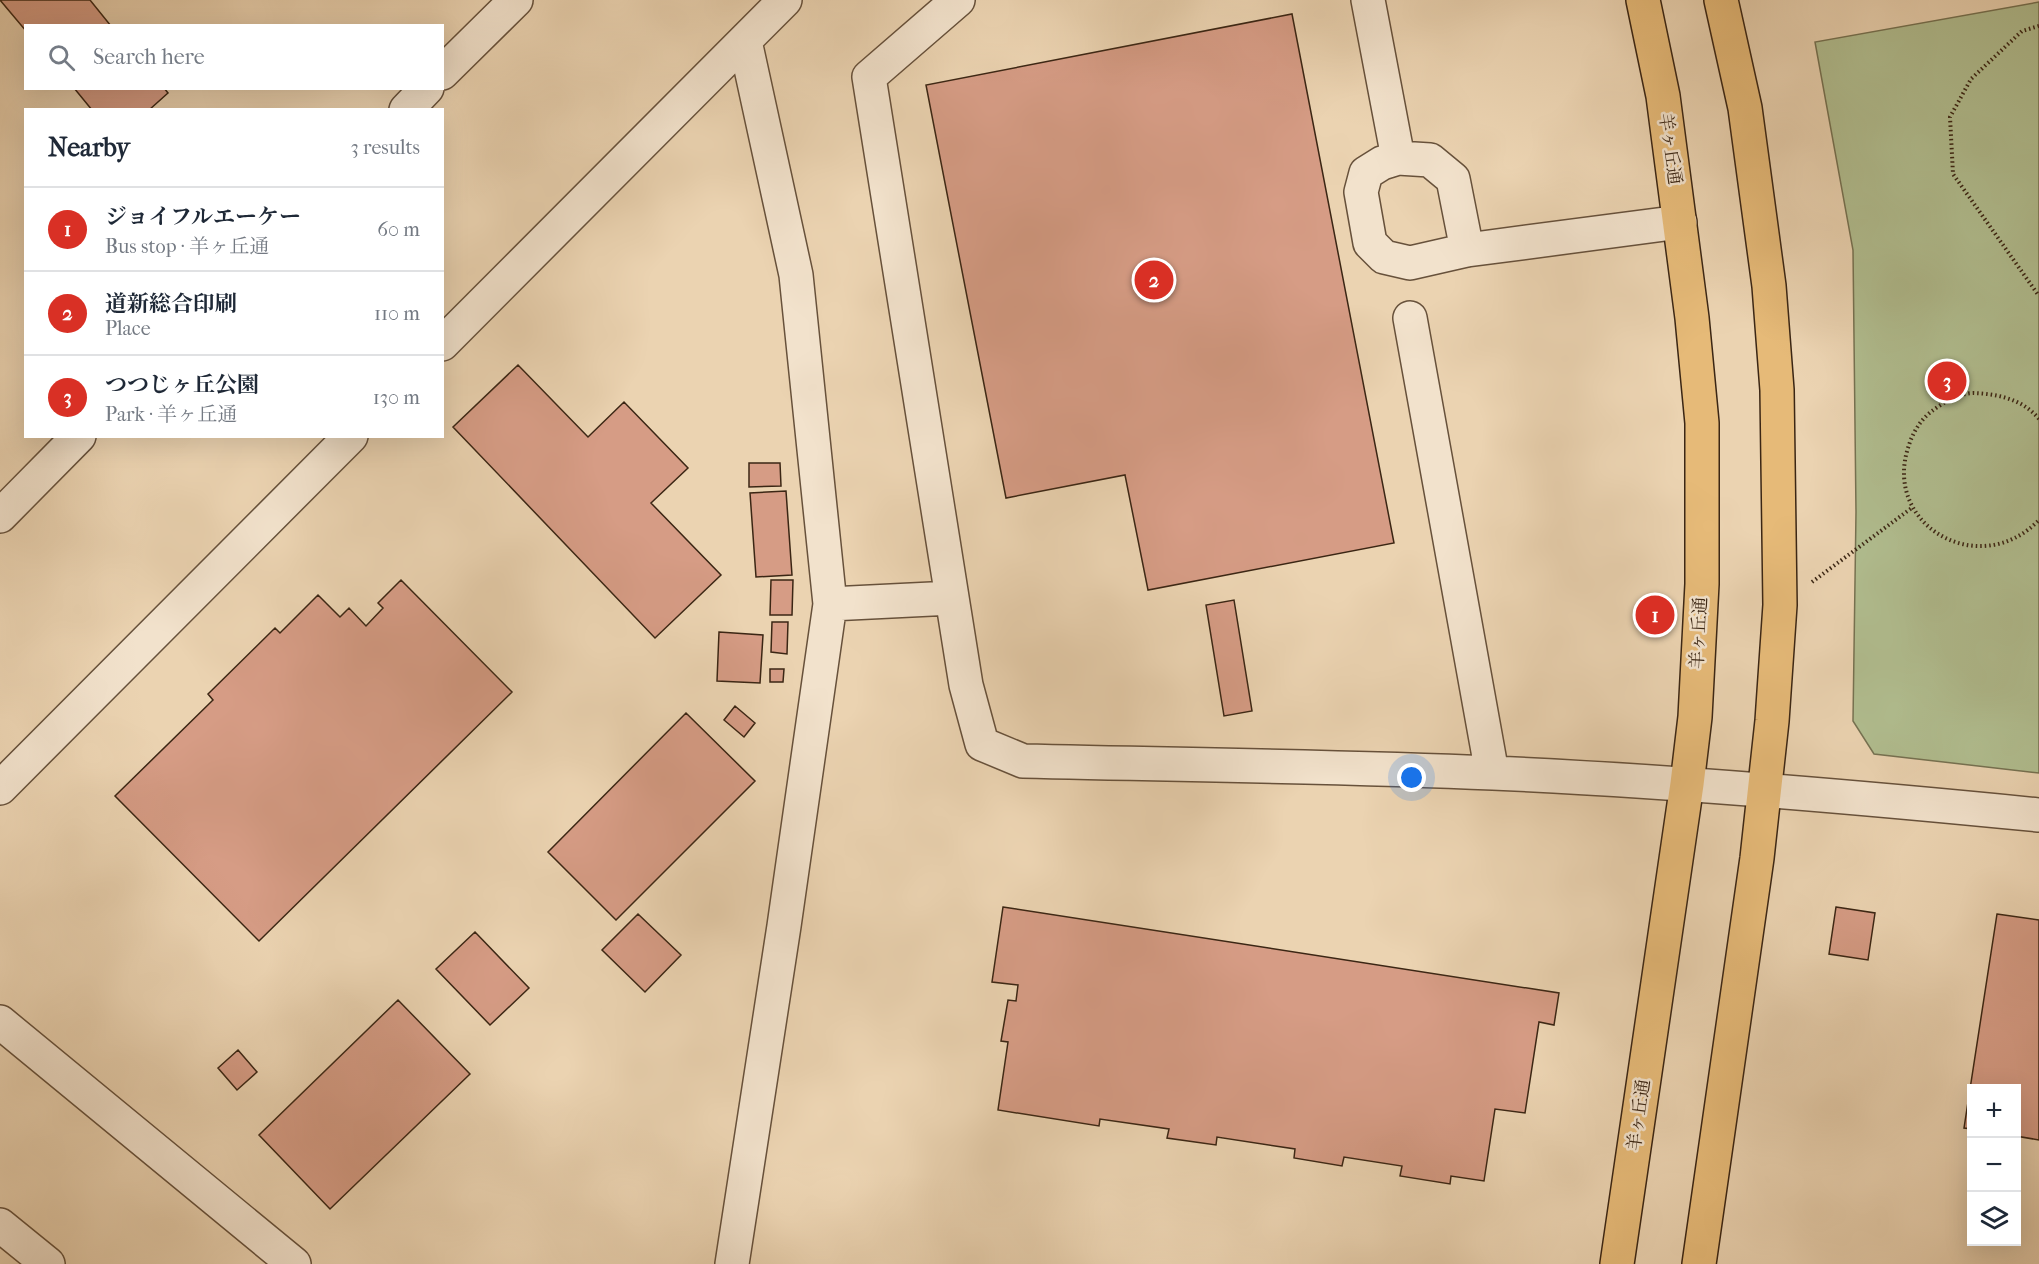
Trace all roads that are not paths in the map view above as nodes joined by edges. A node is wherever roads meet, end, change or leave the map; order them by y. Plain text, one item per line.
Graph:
1 (516, 0) edge
2 (785, 0) edge
3 (958, 0) edge
4 (1368, 0) edge
5 (1643, 0) edge
6 (1721, 0) edge
7 (745, 41) junction
8 (444, 71) edge
9 (425, 90) edge
10 (408, 108) edge
11 (1398, 158) junction
12 (1680, 222) junction
13 (1467, 250) junction
14 (1410, 318) dead end
15 (444, 342) edge
16 (77, 438) edge
17 (349, 438) edge
18 (0, 516) edge
19 (952, 598) junction
20 (830, 604) junction
21 (1492, 773) junction
22 (1687, 784) junction
23 (0, 788) edge
24 (1765, 790) junction
25 (2039, 815) edge
26 (0, 1023) edge
27 (0, 1225) edge
28 (48, 1264) edge
29 (294, 1264) edge
30 (732, 1264) edge
31 (1617, 1264) edge
32 (1699, 1264) edge

1 - 8 street
2 - 7 street
3 - 19 street
4 - 11 street
5 - 12 main road, 羊ヶ丘通
6 - 24 main road
7 - 15 street
7 - 20 street
9 - 10 street
11 - 13 street
11 - 13 street
12 - 13 street
12 - 22 main road, 羊ヶ丘通
14 - 21 street
16 - 18 street
17 - 23 street
19 - 20 street
19 - 21 street
20 - 30 street
21 - 22 street
22 - 24 street
22 - 31 main road, 羊ヶ丘通
24 - 25 street
24 - 32 main road
26 - 29 street
27 - 28 street

